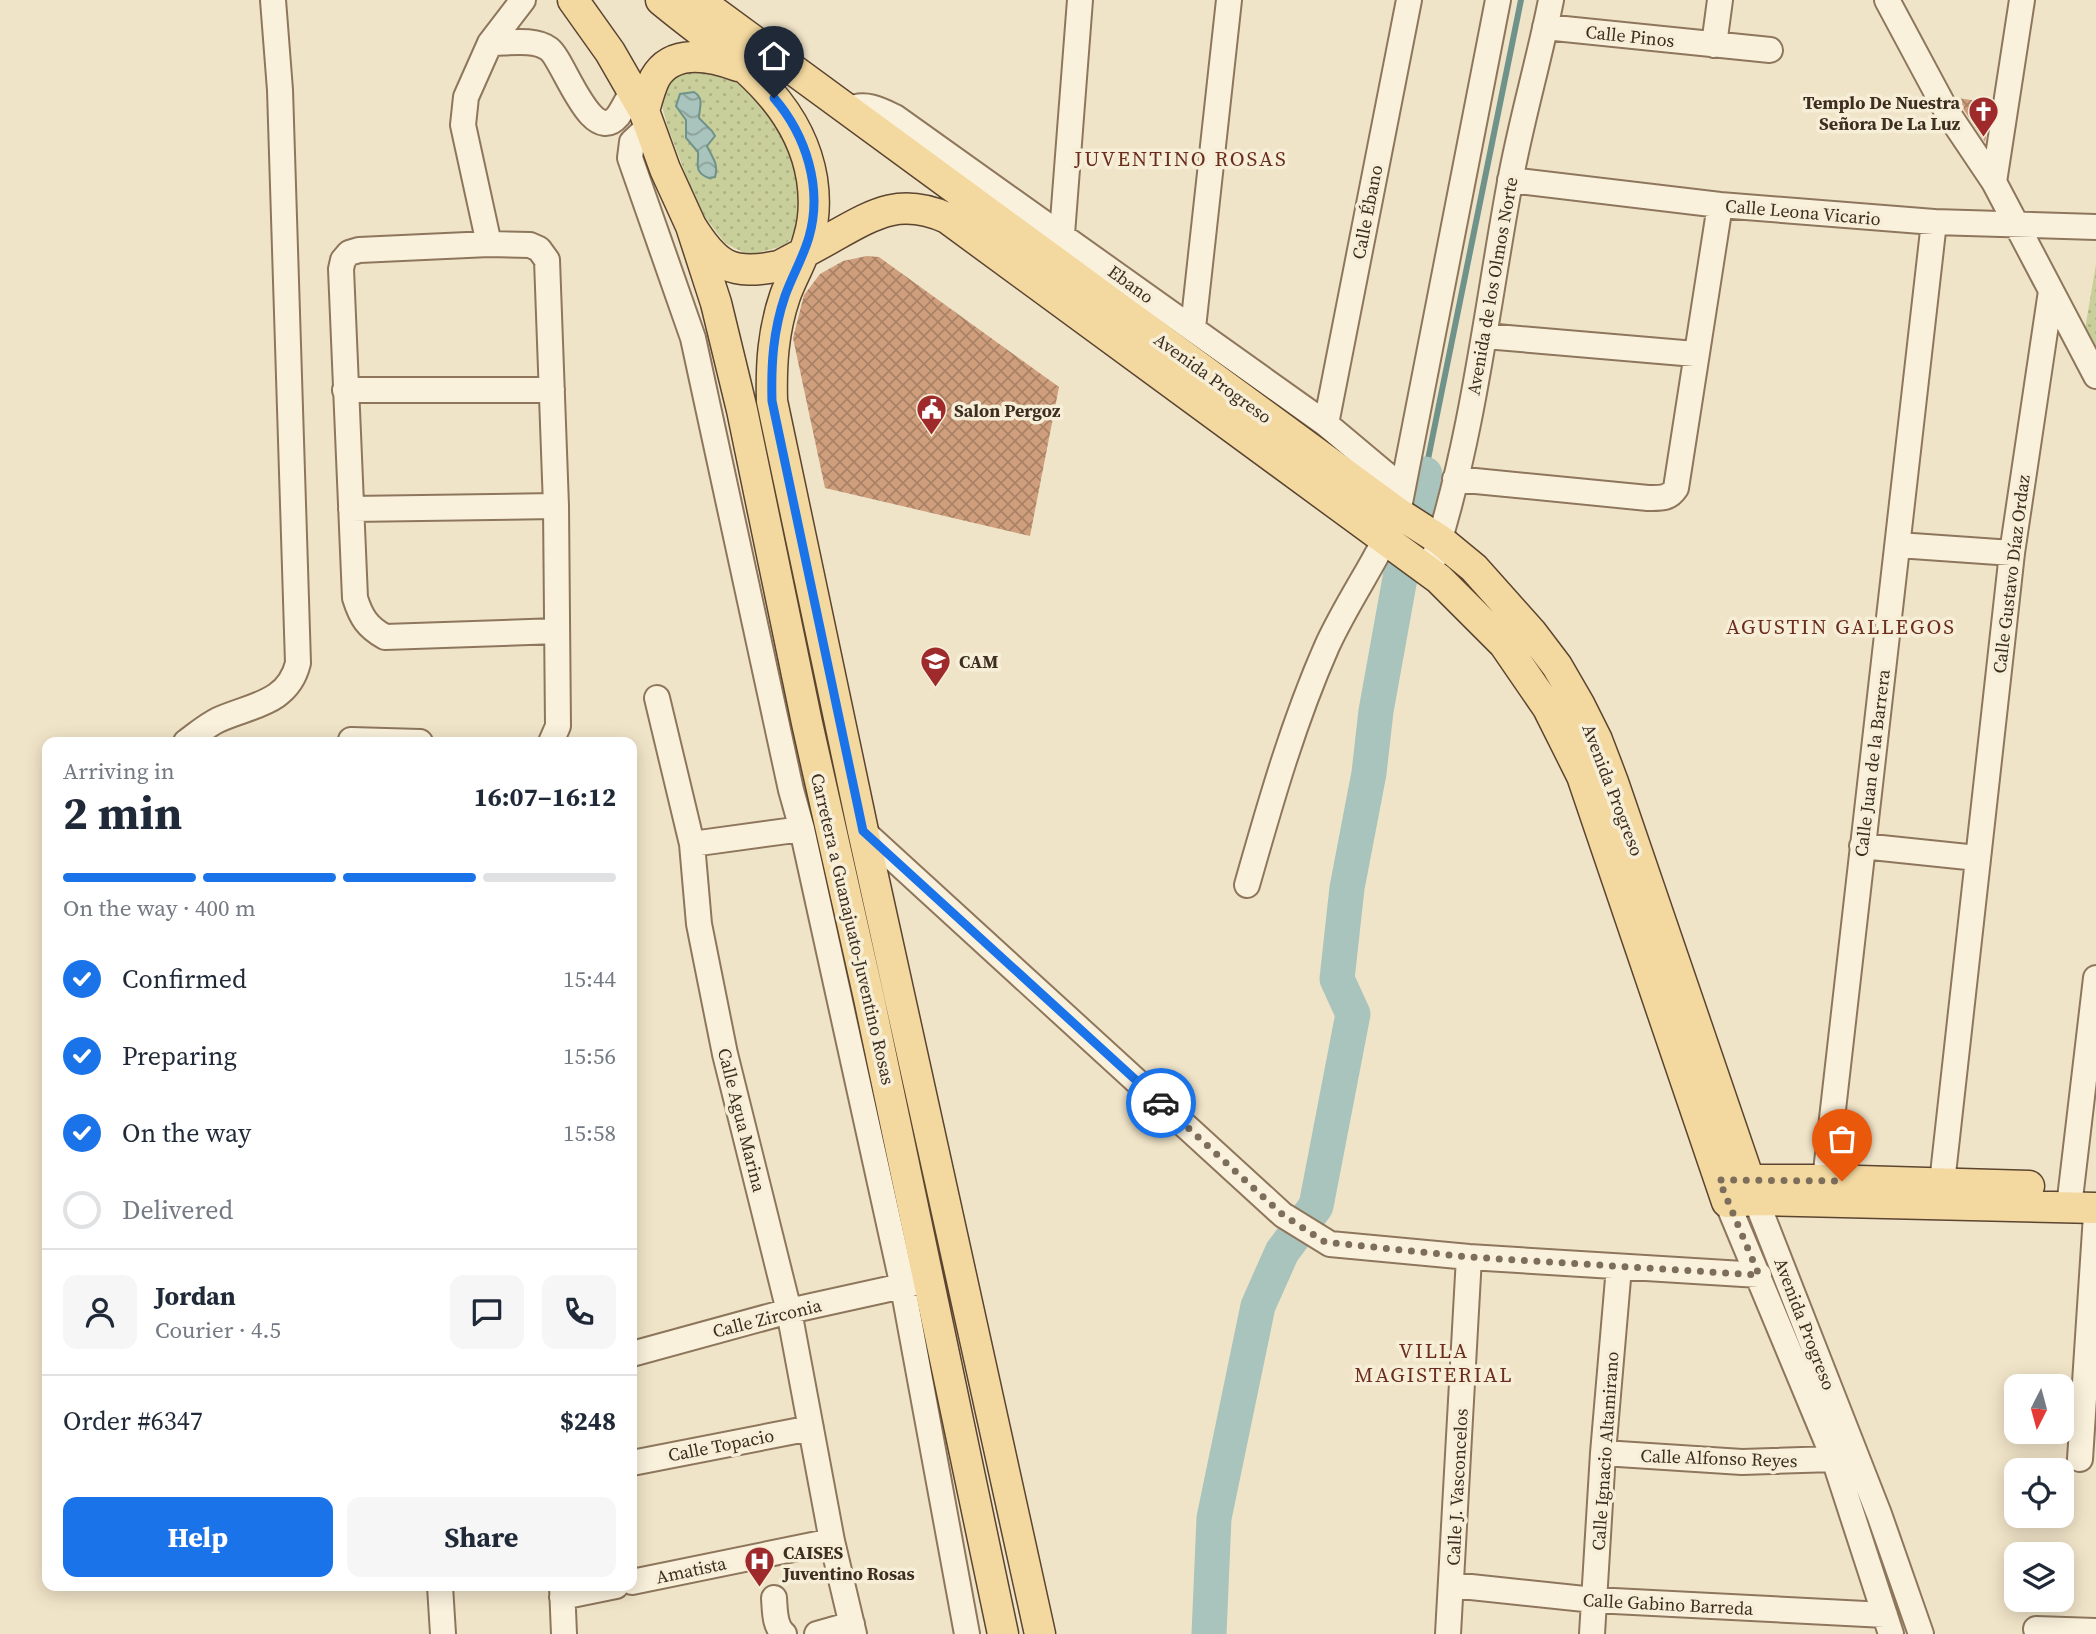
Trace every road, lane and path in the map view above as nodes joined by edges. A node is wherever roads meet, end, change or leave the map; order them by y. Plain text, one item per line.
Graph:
1 (273, 0) edge
2 (523, 0) edge
3 (573, 0) edge
4 (661, 0) edge
5 (698, 0) edge
6 (1080, 0) edge
7 (1229, 0) edge
8 (1409, 0) edge
9 (1498, 0) edge
10 (1551, 0) edge
11 (1720, 0) edge
12 (1887, 0) edge
13 (2022, 0) edge
14 (1545, 27) junction
15 (490, 43) junction
16 (1714, 45) junction
17 (1770, 50) dead end
18 (746, 68) junction
19 (838, 102) junction
20 (641, 110) junction
21 (1510, 180) junction
22 (1994, 182) junction
23 (1720, 205) junction
24 (1934, 222) junction
25 (2015, 225) junction
26 (691, 226) junction
27 (2096, 227) edge
28 (489, 244) junction
29 (804, 253) junction
30 (1052, 261) junction
31 (668, 265) junction
32 (2051, 291) junction
33 (716, 303) junction
34 (1193, 328) junction
35 (1485, 336) junction
36 (1695, 354) junction
37 (2096, 376) edge
38 (345, 390) junction
39 (552, 390) junction
40 (1326, 424) junction
41 (1455, 480) junction
42 (556, 506) junction
43 (351, 509) junction
44 (1397, 520) junction
45 (1437, 538) junction
46 (1898, 545) junction
47 (2012, 553) junction
48 (1428, 570) junction
49 (557, 631) junction
50 (656, 698) dead end
51 (193, 737) edge
52 (553, 737) edge
53 (803, 829) junction
54 (863, 831) junction
55 (692, 844) junction
56 (1862, 846) junction
57 (1978, 858) junction
58 (1247, 885) dead end
59 (2096, 978) edge
60 (1825, 1180) junction
61 (1942, 1183) junction
62 (1754, 1190) junction
63 (1723, 1191) junction
64 (2085, 1201) edge
65 (1469, 1257) junction
66 (1619, 1267) junction
67 (1759, 1275) junction
68 (916, 1283) junction
69 (789, 1311) junction
70 (637, 1353) edge
71 (811, 1428) junction
72 (1603, 1453) junction
73 (2080, 1459) dead end
74 (1834, 1460) junction
75 (637, 1461) edge
76 (832, 1541) junction
77 (637, 1581) edge
78 (1452, 1585) junction
79 (440, 1591) edge
80 (562, 1591) edge
81 (774, 1598) dead end
82 (1594, 1600) junction
83 (1888, 1625) edge
84 (853, 1629) edge
85 (2036, 1629) dead end
86 (2096, 1631) edge
87 (443, 1634) edge
88 (564, 1634) edge
89 (783, 1634) edge
90 (817, 1634) edge
91 (967, 1634) edge
92 (1003, 1634) edge
93 (1040, 1634) edge
94 (1448, 1634) edge
95 (1592, 1634) edge
96 (1921, 1634) edge

1 - 51 street
2 - 15 street
3 - 20 main road
4 - 18 main road
5 - 19 main road, Avenida Progreso
6 - 30 street
7 - 34 street
8 - 40 street, Calle Ébano
9 - 44 street
10 - 14 street, Avenida de los Olmos Norte
11 - 16 street
12 - 22 street
13 - 22 street
14 - 16 street, Calle Pinos
14 - 21 street, Avenida de los Olmos Norte
15 - 20 street
15 - 28 street
16 - 17 street, Calle Pinos
18 - 19 main road
18 - 20 main road
18 - 29 main road
19 - 30 main road, Avenida Progreso
20 - 26 main road
20 - 31 street
21 - 23 street, Calle Leona Vicario
21 - 35 street, Avenida de los Olmos Norte
22 - 25 street
23 - 24 street, Calle Leona Vicario
23 - 36 street
24 - 25 street, Calle Leona Vicario
24 - 46 street, Calle Juan de la Barrera
25 - 27 street, Calle Leona Vicario
25 - 32 street
26 - 29 main road
26 - 33 main road, Carretera a Guanajuato-Juventino Rosas
28 - 38 street
28 - 39 street
29 - 30 main road, Avenida Progreso
29 - 54 main road, Carretera a Guanajuato-Juventino Rosas
30 - 34 street, Ebano
30 - 44 main road, Avenida Progreso
31 - 33 street
31 - 53 street
32 - 37 street
32 - 47 street, Calle Gustavo Díaz Ordaz
33 - 68 main road, Carretera a Guanajuato-Juventino Rosas
34 - 40 street, Ebano
35 - 36 street
35 - 41 street, Avenida de los Olmos Norte
36 - 41 street
38 - 39 street
38 - 43 street
39 - 42 street
40 - 44 street, Ebano
41 - 45 street, Avenida de los Olmos Norte
42 - 43 street
42 - 49 street
43 - 49 street
44 - 45 main road, Avenida Progreso
44 - 48 main road, Avenida Progreso
44 - 58 street
45 - 48 street, Avenida de los Olmos Norte
45 - 62 main road, Avenida Progreso
46 - 47 street
46 - 56 street, Calle Juan de la Barrera
47 - 57 street, Calle Gustavo Díaz Ordaz
48 - 63 main road, Avenida Progreso
49 - 52 street
50 - 55 street, Calle Agua Marina
53 - 55 street
53 - 68 street
54 - 65 street
54 - 93 main road, Carretera a Guanajuato-Juventino Rosas
55 - 69 street, Calle Agua Marina
56 - 57 street
56 - 60 street, Calle Juan de la Barrera
57 - 61 street, Calle Gustavo Díaz Ordaz
59 - 64 street
60 - 61 main road
60 - 62 main road
61 - 64 main road
62 - 63 main road
62 - 64 main road
62 - 96 street, Avenida Progreso
63 - 67 street, Avenida Progreso
64 - 73 street
65 - 66 street
65 - 78 street, Calle J. Vasconcelos
66 - 67 street
66 - 72 street, Calle Ignacio Altamirano
67 - 74 street, Avenida Progreso
68 - 69 street, Calle Zirconia
68 - 91 street
68 - 92 main road, Carretera a Guanajuato-Juventino Rosas
69 - 70 street, Calle Zirconia
69 - 71 street, Calle Agua Marina
71 - 75 street, Calle Topacio
71 - 76 street, Calle Agua Marina
72 - 74 street, Calle Alfonso Reyes
72 - 82 street, Calle Ignacio Altamirano
74 - 83 street, Avenida Progreso
76 - 77 street, Amatista
76 - 84 street, Calle Agua Marina
78 - 82 street, Calle Gabino Barreda
78 - 94 street, Calle J. Vasconcelos
79 - 87 street
80 - 88 street
81 - 89 street
82 - 83 street, Calle Gabino Barreda
82 - 95 street, Calle Ignacio Altamirano
84 - 90 street
85 - 86 street

